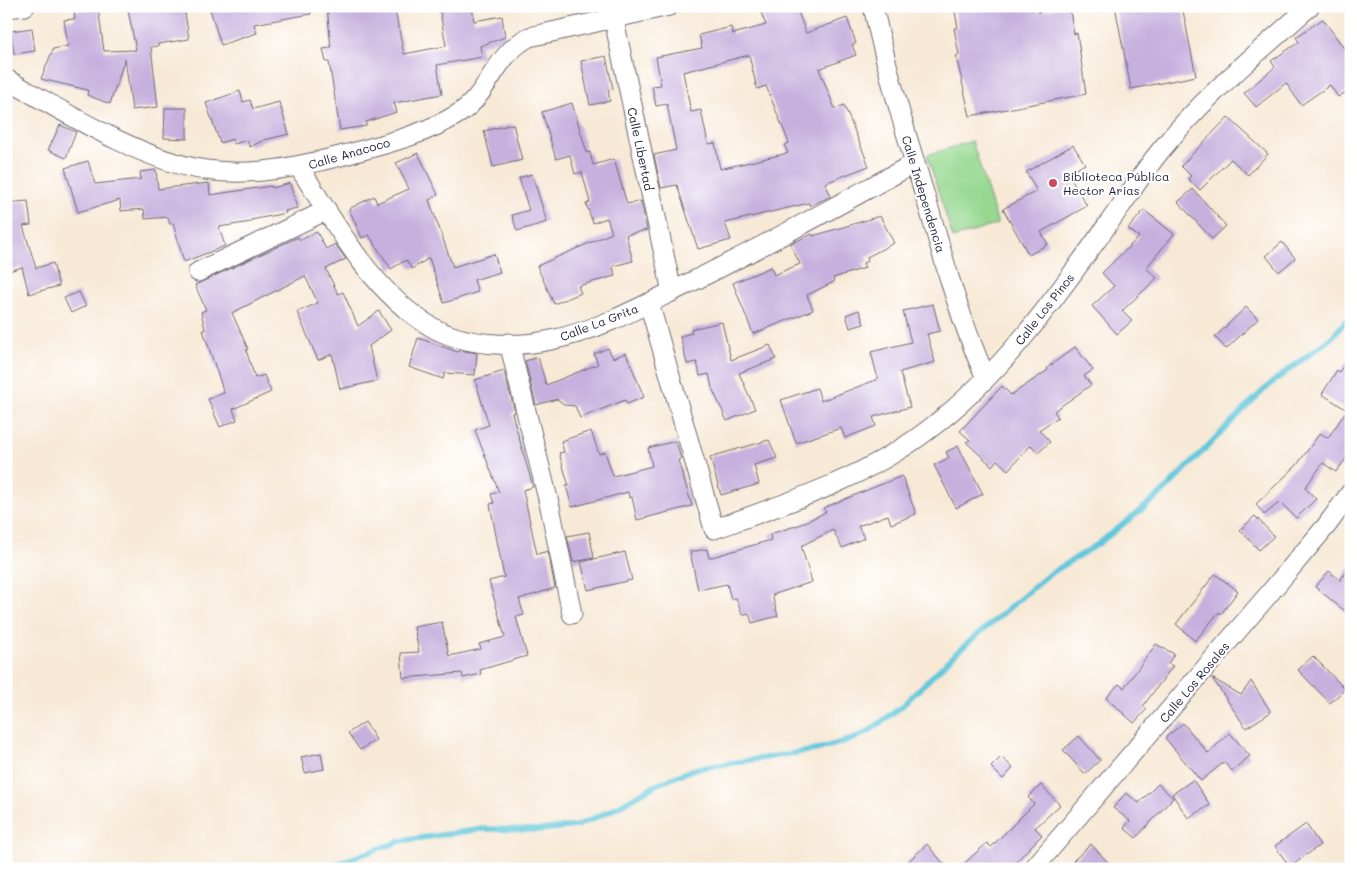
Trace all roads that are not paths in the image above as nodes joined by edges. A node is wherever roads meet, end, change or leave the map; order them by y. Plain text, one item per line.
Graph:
1 (25, 6) edge
2 (669, 6) edge
3 (873, 6) edge
4 (1310, 6) edge
5 (6, 8) edge
6 (612, 12) edge
7 (6, 79) edge
8 (915, 163) junction
9 (299, 167) junction
10 (327, 210) junction
11 (198, 272) dead end
12 (672, 292) junction
13 (649, 303) junction
14 (509, 343) junction
15 (986, 378) junction
16 (1351, 492) edge
17 (572, 614) dead end
18 (1032, 869) edge

1 - 5 street
2 - 6 street, Calle Anacoco
3 - 8 street, Calle Independencia
4 - 15 street, Calle Los Pinos
6 - 9 street, Calle Anacoco
6 - 12 street, Calle Libertad
7 - 9 street, Calle Anacoco
8 - 12 street, Calle La Grita
8 - 15 street, Calle Independencia
9 - 10 street, Calle La Grita
10 - 11 street
10 - 14 street, Calle La Grita
12 - 13 street, Calle La Grita
13 - 14 street, Calle La Grita
13 - 15 street, Calle Los Pinos
14 - 17 street
16 - 18 street, Calle Los Rosales

